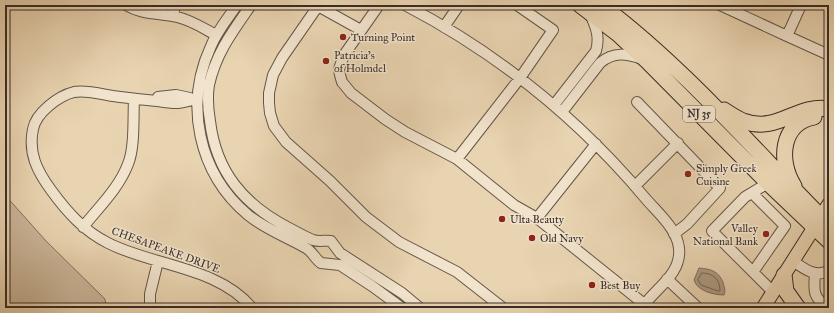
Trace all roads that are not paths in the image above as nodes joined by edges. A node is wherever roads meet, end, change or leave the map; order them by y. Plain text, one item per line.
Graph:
1 (126, 5) edge
2 (175, 5) edge
3 (238, 5) edge
4 (251, 5) edge
5 (378, 5) edge
6 (405, 5) edge
7 (459, 5) edge
8 (517, 5) edge
9 (720, 5) edge
10 (801, 5) edge
11 (317, 6) edge
12 (590, 7) edge
13 (173, 16) junction
14 (444, 27) junction
15 (361, 30) junction
16 (216, 35) junction
17 (787, 36) junction
18 (829, 55) edge
19 (648, 61) junction
20 (520, 78) junction
21 (686, 79) junction
22 (134, 99) junction
23 (197, 99) junction
24 (208, 99) junction
25 (637, 102) dead end
26 (554, 105) junction
27 (829, 109) edge
28 (562, 112) junction
29 (829, 118) edge
30 (678, 143) junction
31 (596, 144) junction
32 (457, 159) junction
33 (768, 183) junction
34 (635, 186) junction
35 (752, 193) junction
36 (802, 198) junction
37 (829, 204) edge
38 (537, 218) junction
39 (821, 223) edge
40 (83, 227) junction
41 (674, 234) junction
42 (829, 241) edge
43 (158, 261) junction
44 (793, 261) junction
45 (829, 270) edge
46 (753, 272) junction
47 (815, 273) junction
48 (784, 275) junction
49 (667, 280) junction
50 (773, 292) junction
51 (643, 306) edge
52 (697, 307) edge
53 (150, 308) edge
54 (252, 308) edge
55 (402, 308) edge
56 (420, 308) edge
57 (503, 308) edge
58 (763, 308) edge
59 (798, 308) edge
60 (827, 308) edge

1 - 13 street
2 - 13 street
3 - 16 street
4 - 24 street
5 - 15 street
6 - 14 street
7 - 14 street
8 - 20 street
9 - 17 street
10 - 17 street
11 - 15 street
11 - 57 street
12 - 19 highway, NJ 35
12 - 21 highway, NJ 35
12 - 26 street
13 - 16 street
14 - 20 street
15 - 32 street
16 - 23 street
17 - 18 street
19 - 28 street
19 - 33 highway, NJ 35
20 - 26 street
20 - 32 street
21 - 27 highway
21 - 36 highway, NJ 35
22 - 23 street, CHESAPEAKE DRIVE
22 - 40 street
22 - 40 street, CHESAPEAKE DRIVE
23 - 24 street, CHESAPEAKE DRIVE
23 - 55 street
24 - 56 street
25 - 30 street
26 - 28 street
28 - 31 street
29 - 36 highway
30 - 34 street
30 - 41 street
31 - 34 street
31 - 38 street
32 - 38 street
33 - 35 street
33 - 39 highway, NJ 35
34 - 41 street
35 - 46 street
35 - 46 street
36 - 39 highway, NJ 35
37 - 39 main road
38 - 51 street
39 - 42 highway, NJ 35
39 - 44 main road
40 - 43 street, CHESAPEAKE DRIVE
41 - 49 street
43 - 53 street
43 - 54 street, CHESAPEAKE DRIVE
44 - 47 street
44 - 48 main road
45 - 47 street
46 - 50 street
47 - 60 street
48 - 50 main road
48 - 59 highway
49 - 51 street
49 - 52 street
50 - 58 main road

